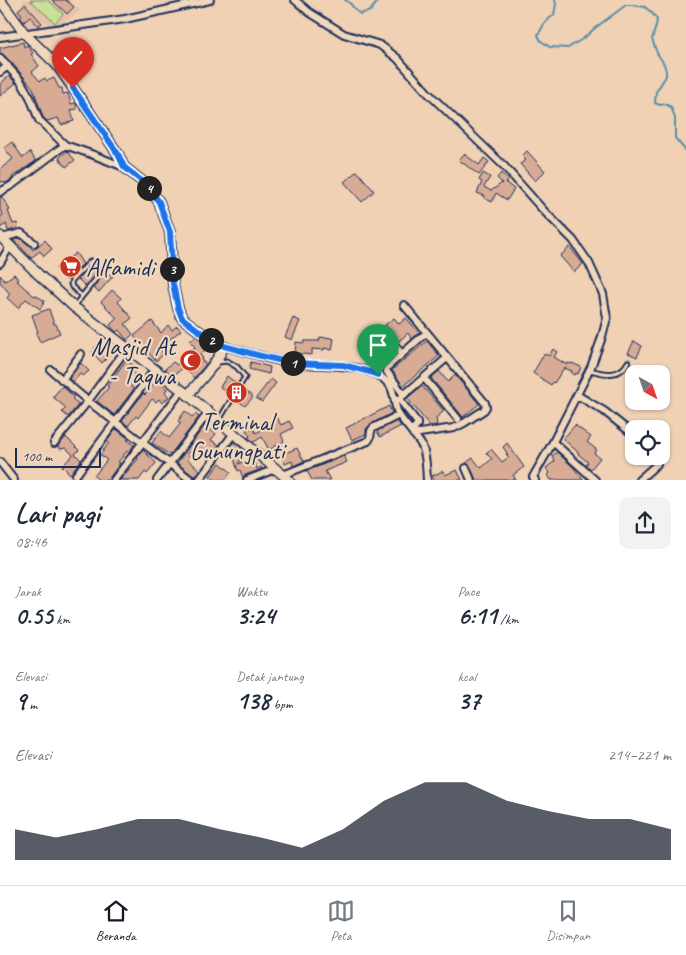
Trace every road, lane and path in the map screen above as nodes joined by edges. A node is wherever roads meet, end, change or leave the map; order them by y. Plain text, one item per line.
1 (0, 0) edge
2 (210, 0) edge
3 (296, 0) edge
4 (25, 34) junction
5 (0, 38) edge
6 (0, 58) edge
7 (8, 66) junction
8 (0, 72) edge
9 (65, 145) junction
10 (124, 167) junction
11 (0, 192) edge
12 (1, 237) edge
13 (34, 243) dead end
14 (10, 246) junction
15 (91, 261) dead end
16 (0, 263) edge
17 (103, 270) dead end
18 (82, 296) junction
19 (404, 305) dead end
20 (74, 307) junction
21 (383, 331) dead end
22 (426, 333) junction
23 (224, 346) junction
24 (127, 348) junction
25 (81, 354) dead end
26 (402, 354) junction
27 (447, 358) junction
28 (628, 362) dead end
29 (215, 363) junction
30 (155, 369) junction
31 (51, 370) dead end
32 (590, 370) junction
33 (424, 378) junction
34 (62, 380) junction
35 (185, 392) junction
36 (404, 395) junction
37 (578, 396) junction
38 (88, 401) junction
39 (208, 412) junction
40 (399, 415) junction
41 (458, 419) dead end
42 (218, 420) junction
43 (115, 421) junction
44 (625, 428) edge
45 (412, 432) junction
46 (234, 434) junction
47 (142, 442) junction
48 (553, 442) junction
49 (54, 443) dead end
50 (0, 462) edge
51 (169, 464) junction
52 (656, 465) edge
53 (466, 468) dead end
54 (275, 469) junction
55 (76, 475) dead end
56 (286, 478) edge
57 (532, 479) edge
58 (14, 480) edge
59 (114, 480) edge
60 (157, 480) edge
61 (191, 480) edge
62 (199, 480) edge
63 (247, 480) edge
64 (426, 480) edge
65 (472, 480) edge
66 (596, 480) edge
67 (638, 480) edge

1 - 4 street
2 - 4 street
3 - 32 street
4 - 5 street
4 - 10 street
6 - 7 street
7 - 8 street
7 - 9 street
9 - 10 street
9 - 11 street
10 - 23 street
12 - 13 street
12 - 14 street
14 - 16 street
14 - 20 street
15 - 18 lane
17 - 18 lane
18 - 20 lane
19 - 22 street
20 - 24 street
21 - 26 street
22 - 26 street
22 - 27 street
23 - 29 street
23 - 40 street
24 - 30 street
24 - 38 street
25 - 34 street
26 - 36 street
27 - 33 street
27 - 45 street
28 - 32 lane
29 - 35 street
29 - 42 lane
30 - 35 street
30 - 43 street
31 - 34 street
32 - 37 street
33 - 36 street
33 - 41 street
34 - 38 street
35 - 39 street
35 - 47 street
36 - 45 street
37 - 44 street
37 - 48 street
38 - 43 street
38 - 49 street
39 - 42 street
39 - 51 street
40 - 45 street
40 - 56 street
42 - 46 street
43 - 47 street
43 - 55 street
45 - 64 street
46 - 54 street
46 - 62 street
47 - 51 street
47 - 59 street
48 - 57 street
48 - 66 street
50 - 58 street
51 - 60 street
51 - 61 street
52 - 67 street
53 - 65 street
54 - 56 street
54 - 63 street

